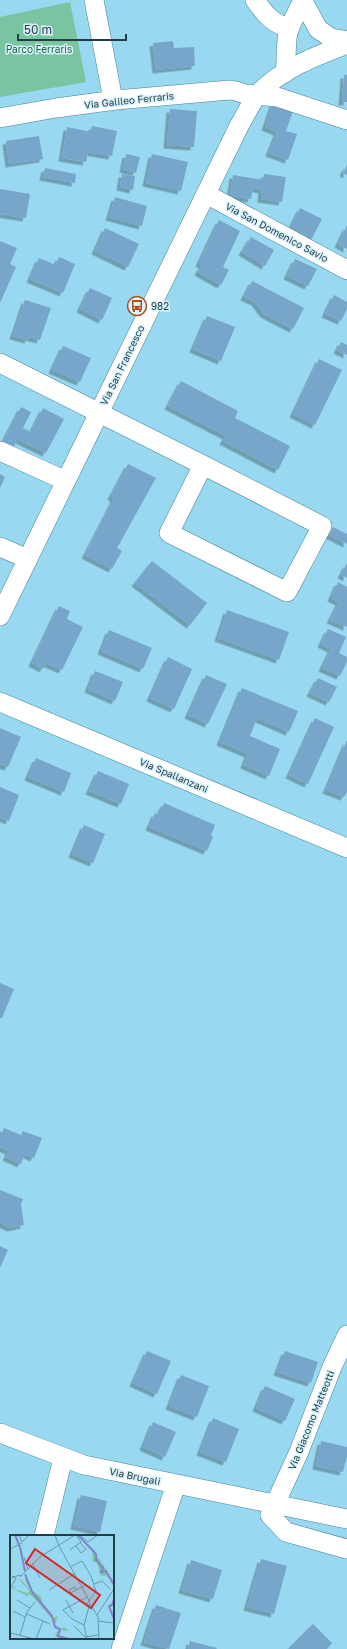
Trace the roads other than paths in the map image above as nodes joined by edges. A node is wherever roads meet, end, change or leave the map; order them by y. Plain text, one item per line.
1 (94, 0) edge
2 (255, 0) edge
3 (303, 1) edge
4 (290, 28) junction
5 (347, 42) edge
6 (285, 73) junction
7 (258, 95) junction
8 (113, 100) junction
9 (0, 118) edge
10 (347, 120) edge
11 (206, 194) junction
12 (347, 270) edge
13 (0, 363) edge
14 (99, 413) junction
15 (0, 451) edge
16 (203, 465) junction
17 (66, 481) junction
18 (0, 547) edge
19 (28, 559) junction
20 (0, 616) edge
21 (0, 702) edge
22 (347, 848) edge
23 (347, 1336) edge
24 (0, 1433) edge
25 (64, 1458) junction
26 (176, 1484) junction
27 (275, 1504) junction
28 (347, 1519) edge
29 (44, 1535) edge
30 (347, 1548) edge
31 (122, 1649) edge

1 - 8 street
2 - 4 street
3 - 4 street
3 - 5 street
4 - 6 street
5 - 6 street, Via San Francesco
6 - 7 street, Via San Francesco
7 - 8 street, Via Galileo Ferraris
7 - 10 street, Via Galileo Ferraris
7 - 11 street, Via San Francesco
8 - 9 street, Via Galileo Ferraris
11 - 12 street, Via San Domenico Savio
11 - 14 street, Via San Francesco
13 - 14 street
14 - 16 street
14 - 17 street, Via San Francesco
15 - 17 street
16 - 16 street
17 - 19 street, Via San Francesco
18 - 19 street
19 - 20 street, Via San Francesco
21 - 22 street, Via Spallanzani
23 - 27 street, Via Giacomo Matteotti
24 - 25 street, Via Brugali
25 - 26 street, Via Brugali
25 - 29 street
26 - 27 street, Via Brugali
26 - 31 street
27 - 28 street, Via Brugali
27 - 30 street

